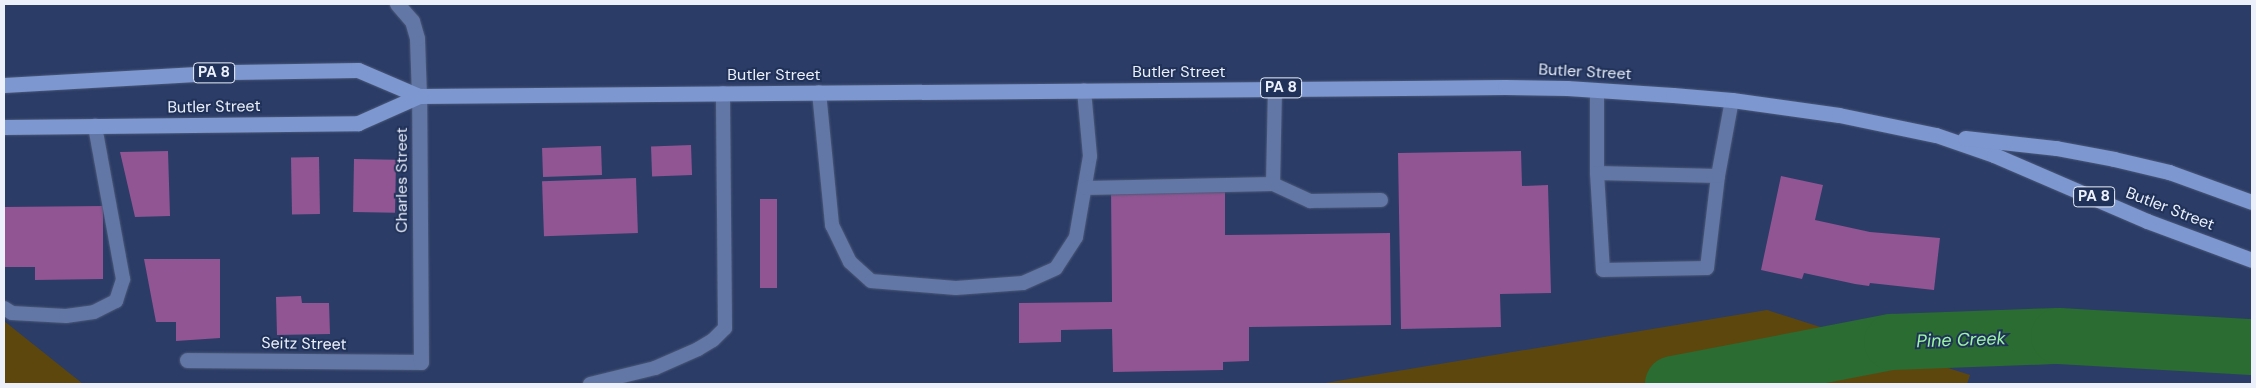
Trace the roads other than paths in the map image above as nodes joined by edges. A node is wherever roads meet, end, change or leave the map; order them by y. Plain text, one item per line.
1 (397, 4) edge
2 (4, 85) edge
3 (1275, 88) junction
4 (1084, 90) junction
5 (1597, 91) junction
6 (819, 92) junction
7 (723, 93) junction
8 (420, 96) junction
9 (1732, 100) junction
10 (95, 126) junction
11 (4, 127) edge
12 (1936, 135) junction
13 (1597, 173) junction
14 (1718, 176) junction
15 (1273, 184) junction
16 (1086, 188) junction
17 (1381, 200) dead end
18 (2252, 202) edge
19 (2252, 260) edge
20 (4, 308) edge
21 (187, 360) dead end
22 (421, 362) joint
23 (590, 384) edge

1 - 8 street, Charles Street
2 - 8 highway, Butler Street / PA 8
3 - 4 highway, Butler Street / PA 8
3 - 5 highway, Butler Street / PA 8
3 - 15 lane
4 - 6 highway, Butler Street / PA 8
4 - 16 lane
5 - 9 highway, Butler Street / PA 8
5 - 13 lane
6 - 7 highway, Butler Street / PA 8
6 - 16 lane
7 - 8 highway, Butler Street / PA 8
7 - 23 lane
8 - 10 highway, Butler Street / PA 8
8 - 22 street, Charles Street
9 - 12 highway, Butler Street / PA 8
9 - 14 lane
10 - 11 highway, Butler Street / PA 8
10 - 20 lane
12 - 18 highway, Butler Street / PA 8
12 - 19 highway, Butler Street / PA 8
13 - 14 lane
13 - 14 lane
15 - 16 lane
15 - 17 lane
21 - 22 street, Seitz Street

